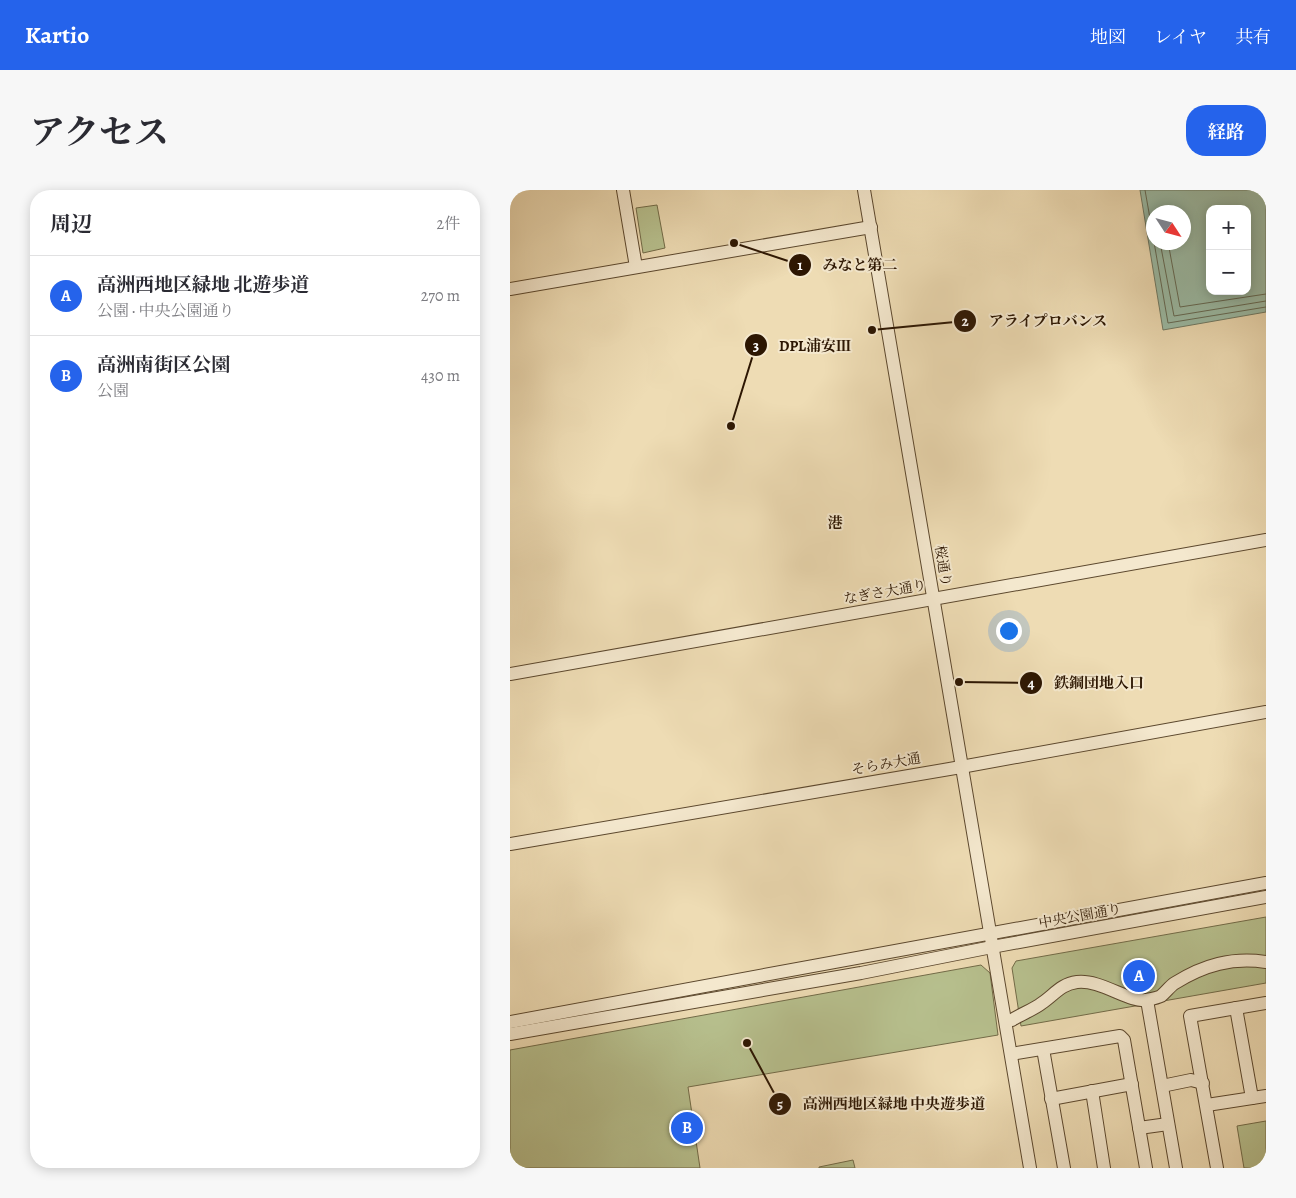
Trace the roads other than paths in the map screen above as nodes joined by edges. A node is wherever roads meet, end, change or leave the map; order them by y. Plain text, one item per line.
1 (623, 190) edge
2 (864, 190) edge
3 (871, 227) junction
4 (636, 267) junction
5 (510, 289) edge
6 (1266, 540) edge
7 (933, 599) junction
8 (510, 674) edge
9 (1266, 712) edge
10 (961, 767) junction
11 (510, 844) edge
12 (1266, 882) edge
13 (1266, 897) edge
14 (990, 932) junction
15 (992, 947) junction
16 (1266, 962) edge
17 (1147, 1000) junction
18 (1266, 1003) edge
19 (1236, 1008) junction
20 (1012, 1020) dead end
21 (510, 1022) edge
22 (510, 1034) edge
23 (1043, 1049) junction
24 (1011, 1054) junction
25 (1203, 1083) junction
26 (1132, 1084) junction
27 (1162, 1086) junction
28 (1092, 1091) junction
29 (1266, 1096) edge
30 (1252, 1098) junction
31 (1051, 1099) junction
32 (1207, 1105) junction
33 (1168, 1124) junction
34 (1139, 1128) junction
35 (1030, 1168) edge
36 (1064, 1168) edge
37 (1104, 1168) edge
38 (1145, 1168) edge
39 (1176, 1168) edge
40 (1217, 1168) edge

1 - 4 street
2 - 3 street, 桜通り
3 - 4 street
3 - 7 street, 桜通り
4 - 5 street
6 - 7 street, なぎさ大通り
7 - 8 street, なぎさ大通り
7 - 10 street, 桜通り
9 - 10 street, そらみ大通
10 - 11 street, そらみ大通
10 - 14 street, 桜通り
12 - 14 street, 中央公園通り
13 - 15 street, 中央公園通り
14 - 15 street, 桜通り
14 - 21 street, 中央公園通り
15 - 22 street, 中央公園通り
15 - 24 street, 桜通り
16 - 17 street
17 - 20 street
17 - 27 street
18 - 19 street
19 - 25 street
19 - 30 street
23 - 24 street
23 - 26 street
23 - 31 street
24 - 35 street, 桜通り
25 - 27 street
25 - 32 street
26 - 28 street
26 - 34 street
27 - 33 street
28 - 31 street
28 - 37 street
29 - 30 street
30 - 32 street
31 - 36 street
32 - 40 street
33 - 34 street
33 - 39 street
34 - 38 street

